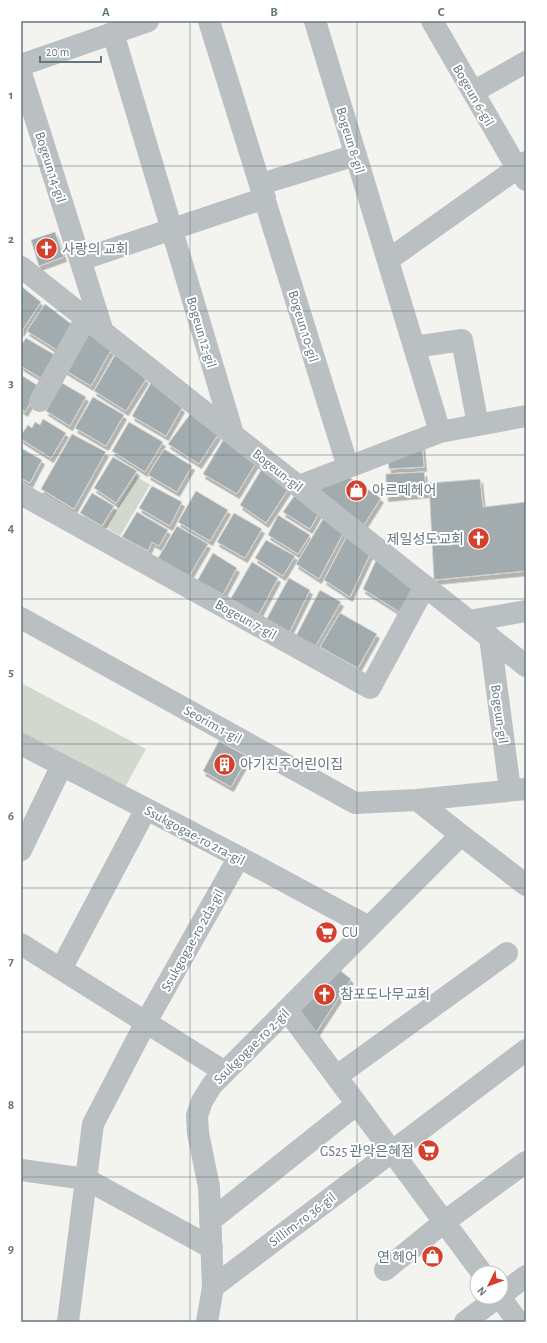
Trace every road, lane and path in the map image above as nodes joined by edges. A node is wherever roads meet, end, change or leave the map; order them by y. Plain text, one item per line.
1 (148, 21) edge
2 (209, 21) edge
3 (315, 21) edge
4 (432, 21) edge
5 (113, 33) junction
6 (526, 62) edge
7 (21, 65) edge
8 (21, 73) edge
9 (473, 92) junction
10 (356, 155) junction
11 (523, 170) edge
12 (263, 191) junction
13 (172, 230) junction
14 (80, 260) junction
15 (388, 260) junction
16 (21, 267) edge
17 (86, 318) junction
18 (103, 332) junction
19 (414, 347) junction
20 (40, 401) dead end
21 (526, 416) edge
22 (478, 425) junction
23 (440, 432) junction
24 (233, 434) junction
25 (348, 467) junction
26 (299, 486) junction
27 (21, 494) edge
28 (425, 586) junction
29 (526, 611) edge
30 (21, 618) edge
31 (469, 621) junction
32 (490, 637) junction
33 (526, 666) edge
34 (21, 744) edge
35 (62, 765) junction
36 (518, 790) edge
37 (418, 800) junction
38 (146, 809) junction
39 (461, 835) junction
40 (21, 850) edge
41 (239, 857) junction
42 (526, 885) edge
43 (369, 927) junction
44 (24, 952) edge
45 (507, 953) dead end
46 (61, 969) junction
47 (287, 1010) junction
48 (146, 1022) junction
49 (526, 1050) edge
50 (225, 1072) junction
51 (337, 1076) junction
52 (357, 1104) junction
53 (392, 1151) junction
54 (526, 1162) edge
55 (21, 1170) edge
56 (86, 1179) junction
57 (210, 1221) junction
58 (444, 1222) junction
59 (212, 1248) junction
60 (476, 1265) edge
61 (384, 1270) dead end
62 (526, 1276) edge
63 (213, 1287) junction
64 (509, 1289) edge
65 (488, 1305) edge
66 (506, 1305) edge
67 (68, 1322) edge
68 (207, 1322) edge
69 (465, 1322) edge
70 (518, 1322) edge

1 - 5 street
2 - 12 street, Bogeun 10-gil
3 - 10 street, Bogeun 8-gil
4 - 9 street, Bogeun 6-gil
5 - 7 street
5 - 13 street, Bogeun 12-gil
6 - 9 street
8 - 14 street, Bogeun 14-gil
9 - 11 street, Bogeun 6-gil
10 - 12 street
10 - 15 street, Bogeun 8-gil
11 - 15 street
12 - 13 street
12 - 25 street, Bogeun 10-gil
13 - 14 street
13 - 24 street, Bogeun 12-gil
14 - 18 street, Bogeun 14-gil
15 - 19 street, Bogeun 8-gil
16 - 17 street, Bogeun-gil
17 - 18 street, Bogeun-gil
17 - 20 street
18 - 24 street, Bogeun-gil
19 - 22 street
19 - 23 street, Bogeun 8-gil
21 - 22 street
22 - 23 street
23 - 25 street
24 - 26 street, Bogeun-gil
25 - 26 street
26 - 28 street, Bogeun-gil
27 - 28 street, Bogeun 7-gil
28 - 31 street, Bogeun-gil
29 - 31 street
30 - 37 street, Seorim 1-gil
31 - 32 street, Bogeun-gil
32 - 33 street, Bogeun-gil
32 - 36 street, Bogeun-gil
34 - 35 street, Ssukgogae-ro 2ra-gil
35 - 38 street, Ssukgogae-ro 2ra-gil
35 - 40 street
36 - 37 street, Bogeun-gil
37 - 39 street
38 - 41 street, Ssukgogae-ro 2ra-gil
38 - 46 street
39 - 42 street
39 - 43 street, Ssukgogae-ro 2-gil
41 - 43 street, Ssukgogae-ro 2ra-gil
41 - 48 street, Ssukgogae-ro 2da-gil
43 - 47 street, Ssukgogae-ro 2-gil
44 - 46 street
45 - 51 street
46 - 48 street
47 - 50 street, Ssukgogae-ro 2-gil
47 - 51 street
48 - 50 street
48 - 56 street, Ssukgogae-ro 2da-gil
49 - 53 street, Sillim-ro 36-gil
50 - 57 street, Ssukgogae-ro 2-gil
51 - 52 street
52 - 53 street
52 - 57 street
53 - 58 street
53 - 63 street, Sillim-ro 36-gil
54 - 58 street
55 - 56 street
56 - 59 street
56 - 67 street, Ssukgogae-ro 2da-gil
57 - 59 street, Ssukgogae-ro 2-gil
58 - 60 street
58 - 61 street
59 - 63 street, Ssukgogae-ro 2-gil
62 - 64 street
63 - 68 street, Ssukgogae-ro 2-gil
65 - 69 street
66 - 70 street

